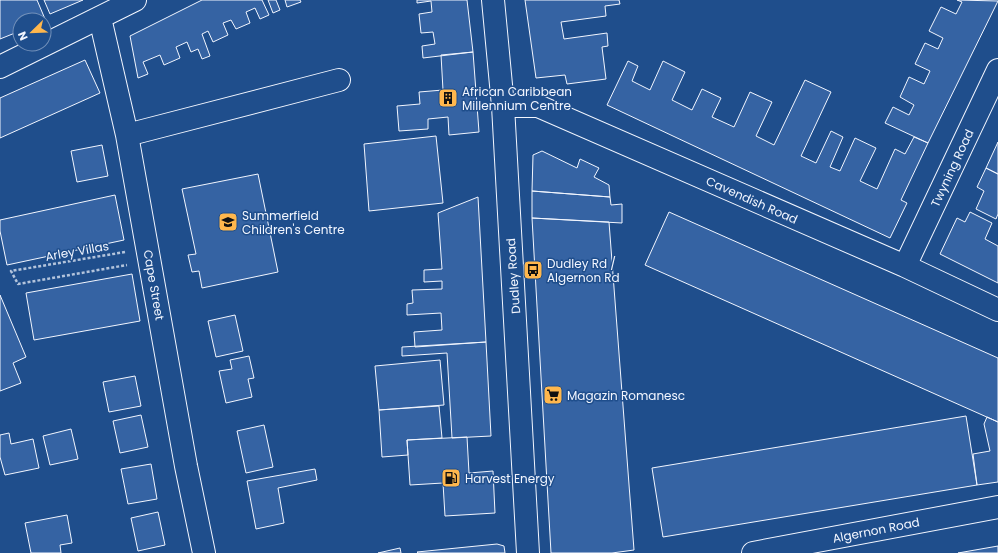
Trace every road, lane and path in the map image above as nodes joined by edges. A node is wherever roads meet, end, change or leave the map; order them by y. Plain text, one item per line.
1 (134, 0) edge
2 (493, 0) edge
3 (100, 18) junction
4 (0, 67) edge
5 (998, 70) edge
6 (339, 80) dead end
7 (503, 106) junction
8 (127, 135) junction
9 (148, 255) junction
10 (906, 266) junction
11 (998, 310) edge
12 (998, 507) edge
13 (204, 553) edge
14 (528, 553) edge
15 (753, 553) edge

1 - 3 street
2 - 7 street, Dudley Road
3 - 4 street
3 - 8 street, Cape Street
5 - 10 street, Twyning Road
6 - 8 street
7 - 10 street, Cavendish Road
7 - 14 street, Dudley Road
8 - 9 street, Cape Street
9 - 9 path, Arley Villas
9 - 13 street, Cape Street
10 - 11 street, Cavendish Road
12 - 15 street, Algernon Road

